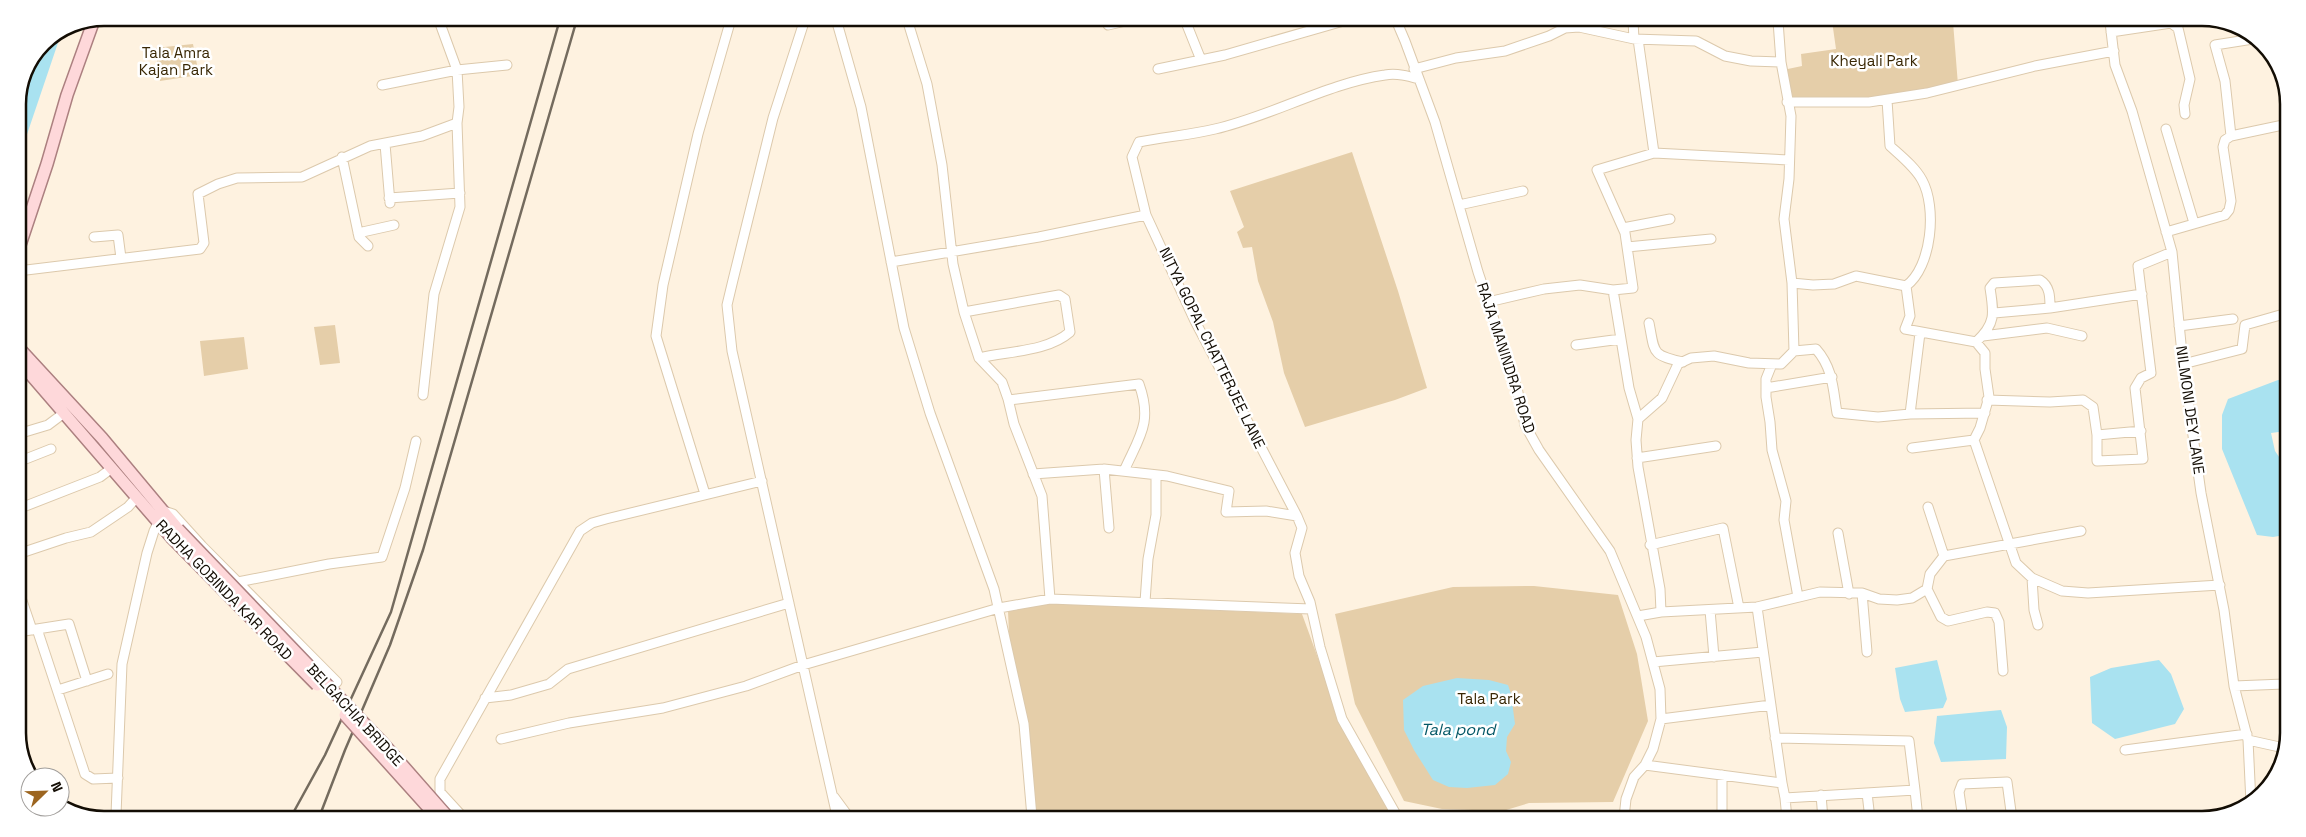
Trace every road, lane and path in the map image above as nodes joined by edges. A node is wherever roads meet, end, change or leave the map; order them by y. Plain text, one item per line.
1 (441, 26) edge
2 (729, 26) edge
3 (803, 26) edge
4 (838, 26) edge
5 (910, 26) edge
6 (1187, 26) edge
7 (1325, 26) edge
8 (1398, 26) edge
9 (1634, 26) edge
10 (1778, 26) edge
11 (2126, 26) edge
12 (2175, 26) edge
13 (2111, 27) edge
14 (91, 28) edge
15 (1636, 39) junction
16 (2246, 40) edge
17 (2114, 51) junction
18 (1201, 60) junction
19 (1781, 62) junction
20 (507, 65) dead end
21 (1414, 68) junction
22 (1158, 69) dead end
23 (457, 70) junction
24 (1419, 79) junction
25 (382, 85) dead end
26 (1887, 100) junction
27 (1787, 102) junction
28 (2185, 114) dead end
29 (457, 123) junction
30 (2280, 126) edge
31 (2166, 129) dead end
32 (2231, 136) junction
33 (385, 144) junction
34 (1654, 154) junction
35 (342, 157) junction
36 (1789, 160) junction
37 (1523, 191) dead end
38 (460, 193) junction
39 (1459, 205) junction
40 (1146, 215) junction
41 (1670, 218) dead end
42 (2194, 223) junction
43 (394, 225) dead end
44 (26, 227) edge
45 (1623, 228) junction
46 (358, 232) junction
47 (2166, 232) junction
48 (94, 237) dead end
49 (1711, 239) dead end
50 (368, 246) dead end
51 (1627, 247) junction
52 (952, 252) junction
53 (2172, 252) junction
54 (121, 258) junction
55 (891, 262) junction
56 (26, 270) edge
57 (1792, 283) junction
58 (1906, 286) junction
59 (1613, 290) junction
60 (2142, 294) junction
61 (1488, 302) junction
62 (2050, 308) junction
63 (964, 312) junction
64 (1994, 313) junction
65 (2280, 315) edge
66 (2233, 319) dead end
67 (1649, 323) dead end
68 (2179, 326) junction
69 (1920, 333) junction
70 (2082, 336) dead end
71 (1621, 339) junction
72 (1980, 339) junction
73 (1576, 345) dead end
74 (1794, 351) junction
75 (26, 356) edge
76 (979, 358) junction
77 (1683, 362) junction
78 (1772, 364) junction
79 (2183, 364) junction
80 (26, 369) edge
81 (1832, 378) junction
82 (1766, 388) junction
83 (423, 395) dead end
84 (1009, 400) junction
85 (1987, 400) junction
86 (64, 413) junction
87 (1985, 413) junction
88 (1910, 414) junction
89 (1638, 419) junction
90 (2141, 431) junction
91 (26, 432) edge
92 (2098, 435) junction
93 (104, 436) junction
94 (1974, 440) junction
95 (416, 442) dead end
96 (1716, 446) dead end
97 (94, 447) junction
98 (1912, 448) dead end
99 (51, 449) dead end
100 (1637, 458) junction
101 (26, 459) edge
102 (112, 468) junction
103 (1104, 469) junction
104 (1124, 471) junction
105 (1033, 474) junction
106 (1156, 476) junction
107 (762, 481) junction
108 (705, 494) junction
109 (137, 497) junction
110 (26, 506) edge
111 (1928, 507) dead end
112 (164, 511) junction
113 (1297, 516) junction
114 (158, 523) junction
115 (1109, 528) dead end
116 (2081, 531) dead end
117 (175, 533) junction
118 (1838, 533) dead end
119 (2010, 544) junction
120 (1650, 545) junction
121 (26, 552) edge
122 (1944, 556) junction
123 (2032, 578) junction
124 (238, 582) junction
125 (2220, 585) junction
126 (1927, 589) junction
127 (1862, 593) junction
128 (1849, 594) junction
129 (1798, 597) junction
130 (1050, 599) junction
131 (1145, 602) junction
132 (789, 603) junction
133 (999, 608) junction
134 (1739, 608) junction
135 (1756, 608) junction
136 (26, 609) edge
137 (1311, 609) junction
138 (1710, 610) junction
139 (1661, 612) junction
140 (1638, 616) junction
141 (2038, 625) dead end
142 (34, 629) junction
143 (26, 630) edge
144 (1763, 652) junction
145 (1867, 652) dead end
146 (1714, 657) junction
147 (1653, 662) junction
148 (803, 665) junction
149 (2003, 671) dead end
150 (108, 674) dead end
151 (87, 681) junction
152 (338, 682) dead end
153 (2280, 684) edge
154 (2234, 686) junction
155 (58, 690) junction
156 (485, 698) junction
157 (1771, 705) junction
158 (1661, 719) junction
159 (2248, 737) junction
160 (1775, 738) junction
161 (501, 740) dead end
162 (2278, 746) edge
163 (2125, 750) dead end
164 (1645, 765) junction
165 (1722, 775) junction
166 (118, 778) junction
167 (1782, 783) junction
168 (1915, 790) junction
169 (831, 792) junction
170 (1867, 793) junction
171 (2251, 794) edge
172 (1821, 795) junction
173 (1785, 798) junction
174 (116, 811) edge
175 (432, 811) edge
176 (442, 811) edge
177 (457, 811) edge
178 (835, 811) edge
179 (844, 811) edge
180 (1031, 811) edge
181 (1394, 811) edge
182 (1625, 811) edge
183 (1722, 811) edge
184 (1786, 811) edge
185 (1822, 811) edge
186 (1869, 811) edge
187 (1917, 811) edge
188 (1962, 811) edge
189 (2011, 811) edge

1 - 23 street
2 - 108 street
3 - 107 street
4 - 55 street
5 - 52 street
6 - 18 street
7 - 18 street
8 - 21 street, RAJA MANINDRA ROAD
9 - 15 street
10 - 19 street
11 - 13 street
12 - 28 street
13 - 17 street, NILMONI DEY LANE
14 - 44 main road
15 - 19 street
15 - 21 street
15 - 34 street
16 - 32 street
17 - 26 street
17 - 47 street, NILMONI DEY LANE
18 - 22 street
19 - 27 street
20 - 23 street
21 - 24 street, RAJA MANINDRA ROAD
23 - 25 street
23 - 29 street
24 - 39 street, RAJA MANINDRA ROAD
24 - 40 street, NITYA GOPAL CHATTERJEE LANE
26 - 27 street
26 - 58 street
27 - 36 street
29 - 33 street
29 - 38 street
30 - 32 street
31 - 42 street
32 - 42 street
33 - 35 street
33 - 38 street
34 - 36 street
34 - 45 street
35 - 46 street
35 - 54 street
36 - 57 street
37 - 39 street
38 - 83 street
39 - 61 street, RAJA MANINDRA ROAD
40 - 52 street
40 - 113 street, NITYA GOPAL CHATTERJEE LANE
41 - 45 street
42 - 47 street
43 - 46 street
45 - 51 street
46 - 50 street
47 - 53 street, NILMONI DEY LANE
48 - 54 street
49 - 51 street
51 - 59 street
52 - 55 street
52 - 63 street
53 - 60 street
53 - 68 street, NILMONI DEY LANE
54 - 56 street
55 - 133 street
57 - 58 street
57 - 74 street
58 - 69 street
59 - 61 street
59 - 71 street
60 - 62 street
60 - 90 street
61 - 140 street, RAJA MANINDRA ROAD
62 - 64 street
62 - 64 street
63 - 76 street
63 - 76 street
64 - 72 street
65 - 79 street
66 - 68 street
67 - 77 street
68 - 79 street, NILMONI DEY LANE
69 - 72 street
69 - 88 street
70 - 72 street
71 - 73 street
71 - 89 street
72 - 85 street
74 - 78 street
74 - 81 street
75 - 93 main road, RADHA GOBINDA KAR ROAD
76 - 84 street
77 - 78 street
77 - 89 street
78 - 82 street
79 - 125 street, NILMONI DEY LANE
80 - 86 main road, RADHA GOBINDA KAR ROAD
81 - 82 street
81 - 88 street
82 - 129 street
84 - 104 street
84 - 105 street
85 - 87 street
85 - 92 street
86 - 91 street
86 - 97 main road, RADHA GOBINDA KAR ROAD
87 - 88 street
87 - 94 street
89 - 100 street
90 - 92 street
90 - 92 street
93 - 97 street
93 - 112 main road, RADHA GOBINDA KAR ROAD
94 - 98 street
94 - 119 street
95 - 124 street
96 - 100 street
97 - 102 main road, RADHA GOBINDA KAR ROAD
99 - 101 street
100 - 120 street
102 - 109 main road, RADHA GOBINDA KAR ROAD
102 - 110 street
103 - 104 street
103 - 105 street
103 - 115 street
104 - 106 street
105 - 130 street
106 - 113 street
106 - 131 street
107 - 108 street
107 - 132 street
108 - 156 street
109 - 114 main road, RADHA GOBINDA KAR ROAD
109 - 121 street
111 - 122 street
112 - 114 street
112 - 117 main road, RADHA GOBINDA KAR ROAD
112 - 124 street
113 - 137 street, NITYA GOPAL CHATTERJEE LANE
114 - 117 main road, RADHA GOBINDA KAR ROAD
114 - 166 street
116 - 119 street
117 - 175 main road, RADHA GOBINDA KAR ROAD, bridge
117 - 176 main road, BELGACHIA BRIDGE, bridge
118 - 128 street
119 - 122 street
119 - 123 street
120 - 134 street
120 - 139 street
122 - 126 street
123 - 125 street
123 - 141 street
124 - 152 street
125 - 154 street, NILMONI DEY LANE
126 - 127 street
126 - 149 street
127 - 128 street
127 - 145 street
128 - 129 street
129 - 135 street
130 - 131 street
130 - 133 street
131 - 137 street
132 - 148 street
132 - 156 street
133 - 148 street
133 - 180 street
134 - 135 street
134 - 138 street
135 - 144 street
136 - 142 street
137 - 181 street, NITYA GOPAL CHATTERJEE LANE
138 - 139 street
138 - 146 street
139 - 140 street
140 - 147 street, RAJA MANINDRA ROAD
142 - 143 street
142 - 151 street
142 - 155 street
144 - 146 street
144 - 157 street
146 - 147 street
147 - 158 street, RAJA MANINDRA ROAD
148 - 161 street
148 - 169 street
150 - 151 street
151 - 155 street
153 - 154 street
154 - 159 street, NILMONI DEY LANE
155 - 166 street
156 - 177 street
157 - 158 street
157 - 160 street
158 - 164 street, RAJA MANINDRA ROAD
159 - 162 street
159 - 163 street
159 - 171 street, NILMONI DEY LANE
160 - 167 street
160 - 168 street
164 - 165 street
164 - 182 street, RAJA MANINDRA ROAD
165 - 167 street
165 - 183 street
166 - 174 street
167 - 173 street
168 - 170 street
168 - 187 street
169 - 178 street
169 - 179 street
170 - 172 street
170 - 186 street
172 - 173 street
172 - 185 street
173 - 184 street
188 - 189 street

